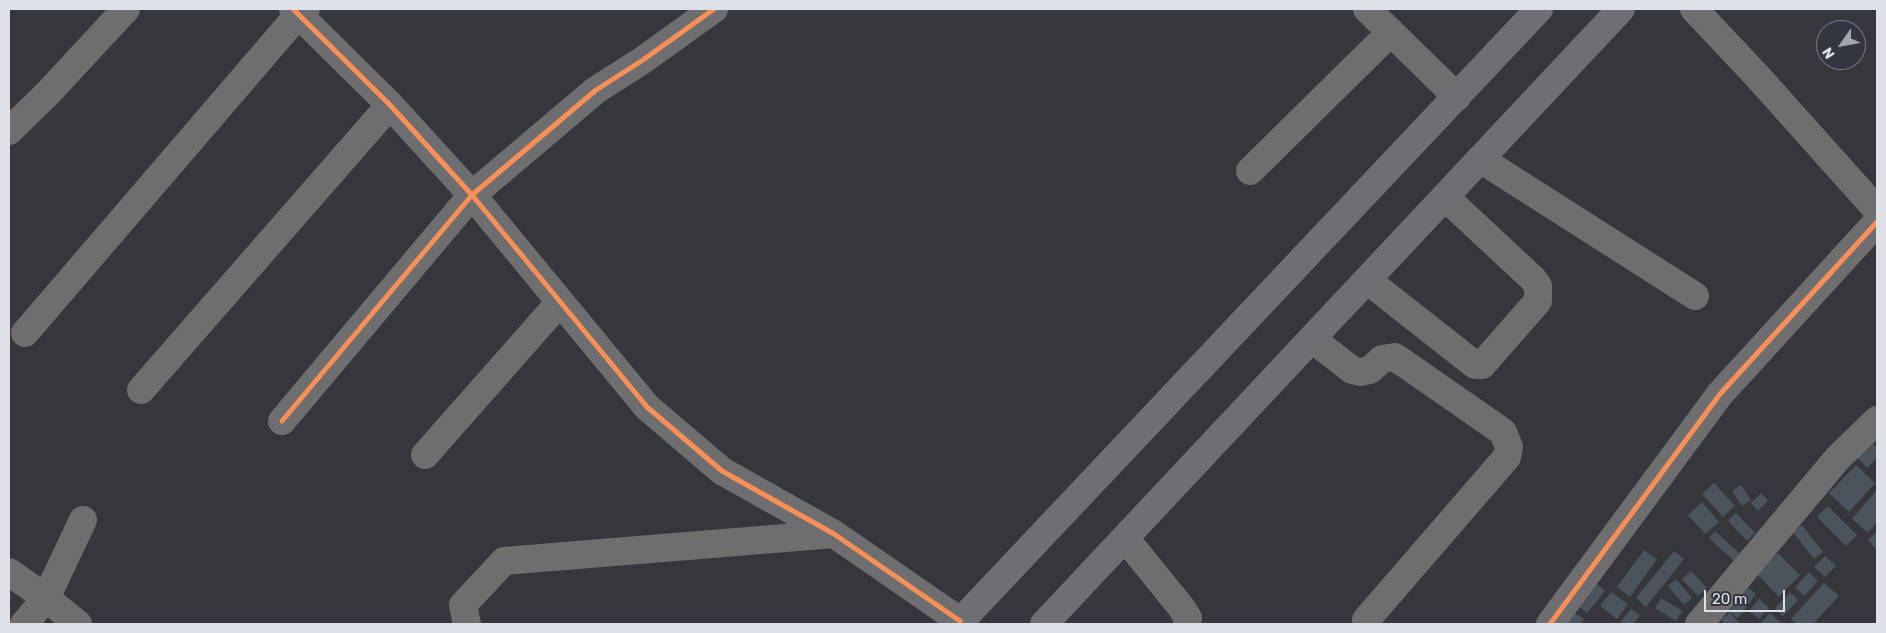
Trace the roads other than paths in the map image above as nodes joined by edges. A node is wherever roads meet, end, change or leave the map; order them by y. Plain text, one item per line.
1 (126, 9) edge
2 (714, 9) edge
3 (1367, 9) edge
4 (1539, 9) edge
5 (1621, 9) edge
6 (1694, 9) edge
7 (299, 11) edge
8 (1391, 32) junction
9 (1457, 97) junction
10 (390, 105) junction
11 (9, 131) edge
12 (1480, 159) junction
13 (1250, 171) dead end
14 (472, 195) junction
15 (1445, 196) junction
16 (1877, 210) edge
17 (1877, 222) edge
18 (1367, 280) junction
19 (1695, 296) dead end
20 (560, 302) junction
21 (25, 333) dead end
22 (1312, 339) junction
23 (141, 390) dead end
24 (1877, 420) edge
25 (282, 421) dead end
26 (425, 455) dead end
27 (83, 520) dead end
28 (834, 534) junction
29 (1125, 538) junction
30 (9, 572) edge
31 (46, 598) junction
32 (1366, 620) dead end
33 (959, 623) edge
34 (24, 624) edge
35 (78, 624) edge
36 (467, 624) edge
37 (1044, 624) edge
38 (1187, 624) edge
39 (1550, 624) edge
40 (1699, 624) edge

1 - 11 street
2 - 14 street
3 - 8 street
4 - 9 main road
5 - 12 main road
6 - 16 street
7 - 10 street
7 - 21 street
8 - 9 street
8 - 13 street
9 - 33 main road
10 - 14 street
10 - 23 street
12 - 15 main road
12 - 19 street
14 - 20 street
14 - 25 street
15 - 18 main road
15 - 18 street
17 - 39 street
18 - 22 main road
20 - 26 street
20 - 28 street
22 - 29 main road
22 - 32 street
24 - 40 street
27 - 31 street
28 - 33 street
28 - 36 street
29 - 37 main road
29 - 38 street
30 - 31 street
31 - 34 street
31 - 35 street

